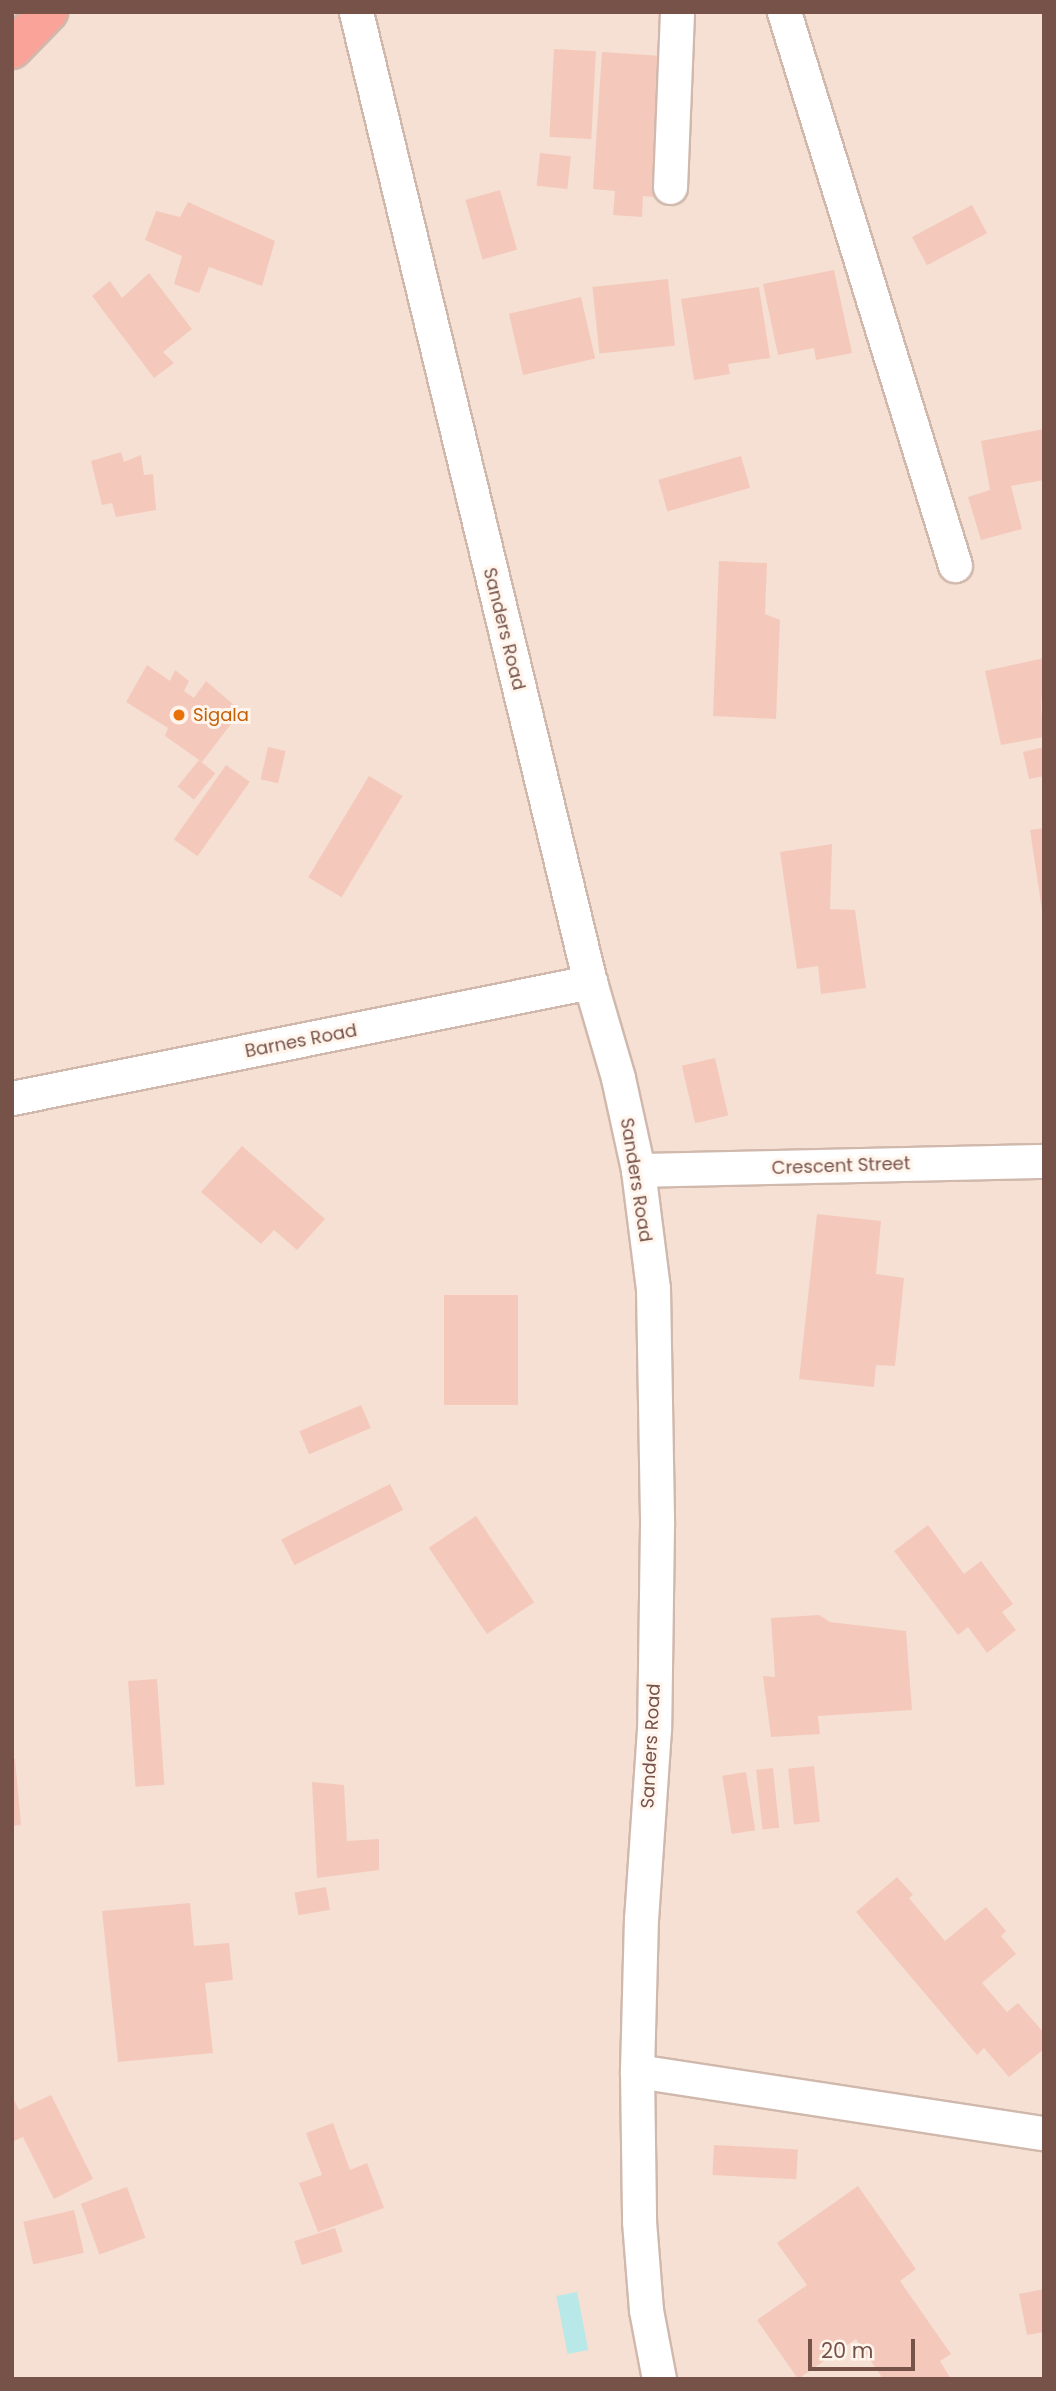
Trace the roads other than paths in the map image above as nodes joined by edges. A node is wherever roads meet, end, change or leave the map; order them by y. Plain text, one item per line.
1 (48, 12) edge
2 (356, 12) edge
3 (677, 12) edge
4 (784, 12) edge
5 (12, 49) edge
6 (670, 187) dead end
7 (955, 565) dead end
8 (590, 982) junction
9 (12, 1098) edge
10 (1044, 1161) edge
11 (638, 1170) junction
12 (636, 2071) junction
13 (1044, 2133) edge
14 (659, 2379) edge

1 - 5 highway
2 - 8 street, Sanders Road
3 - 6 street
4 - 7 street
8 - 9 street, Barnes Road
8 - 11 street, Sanders Road
10 - 11 street, Crescent Street
11 - 12 street, Sanders Road
12 - 13 street
12 - 14 street, Sanders Road

